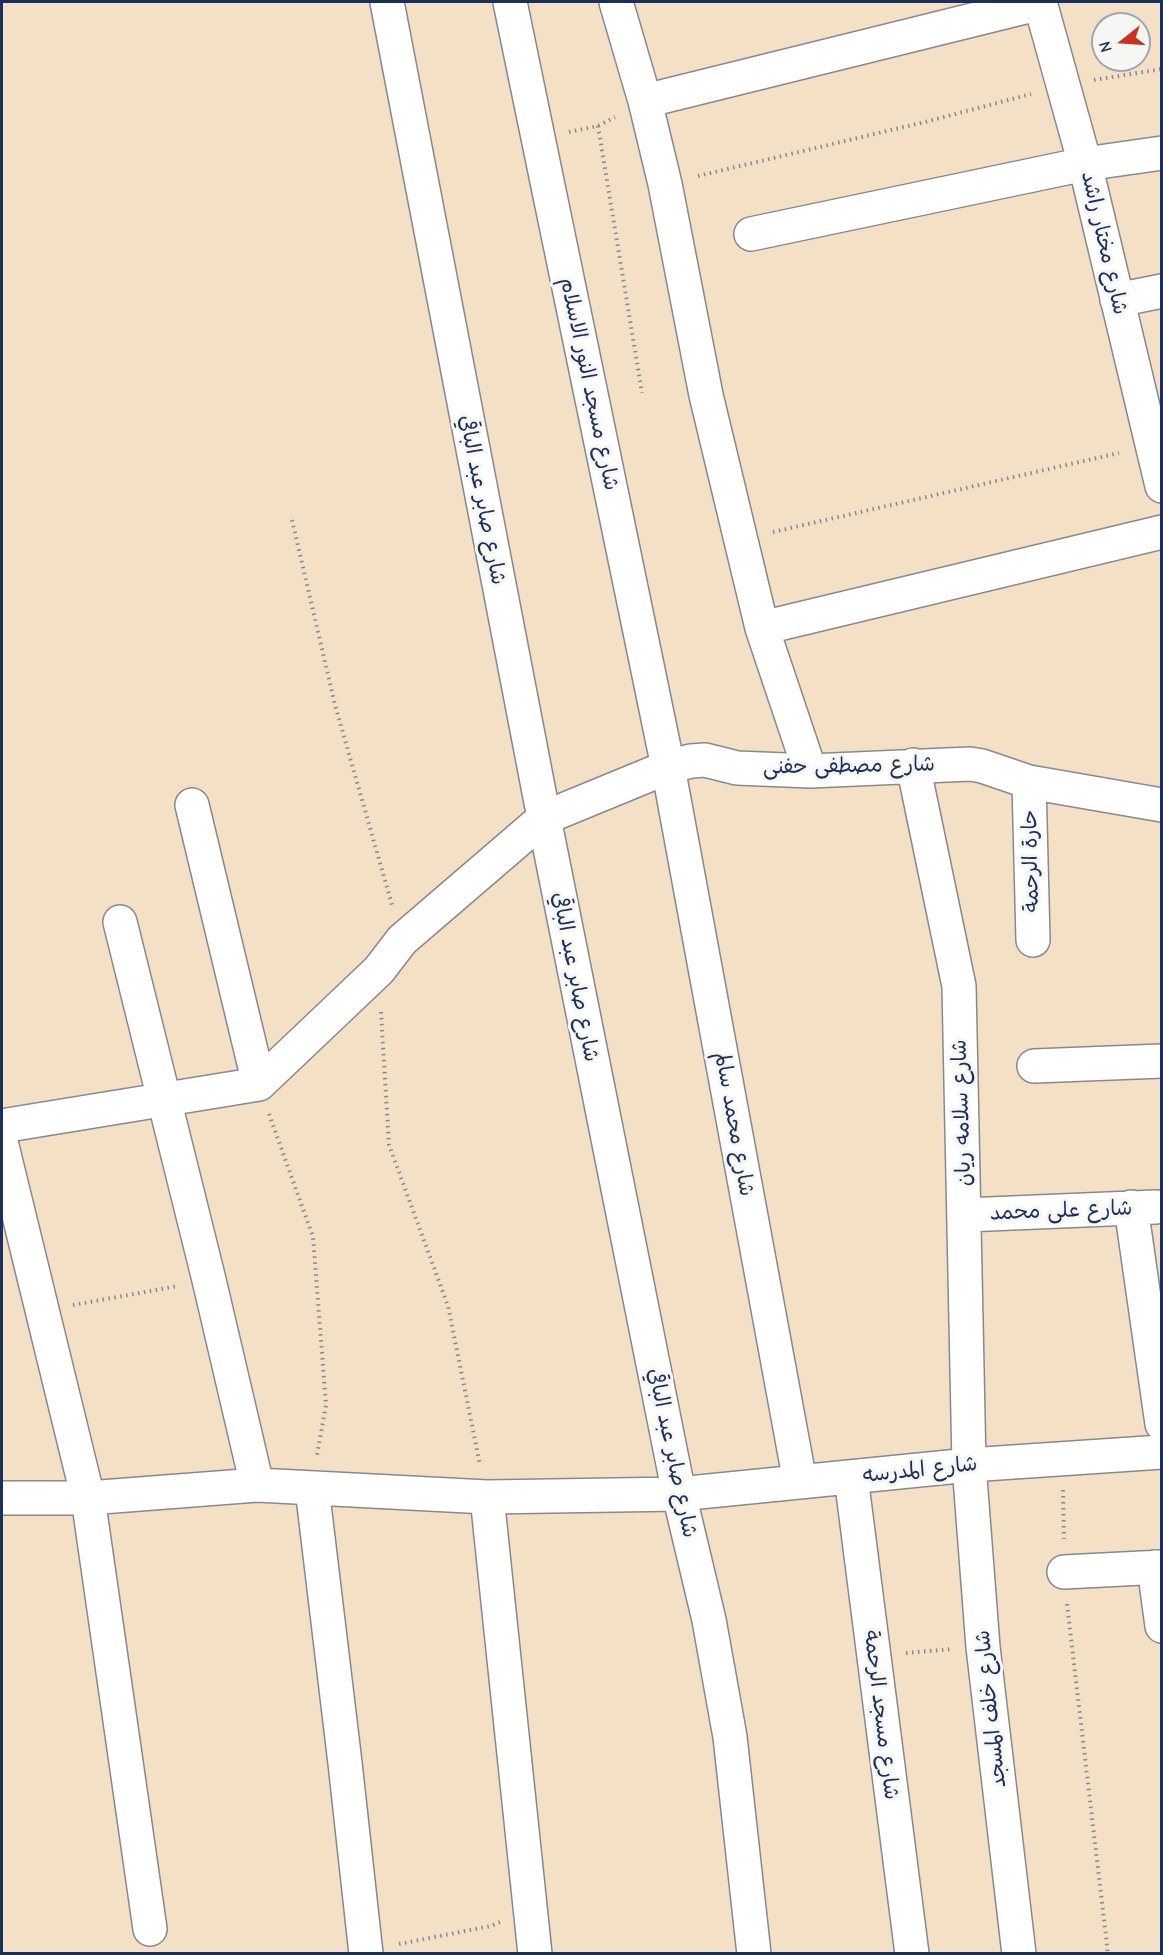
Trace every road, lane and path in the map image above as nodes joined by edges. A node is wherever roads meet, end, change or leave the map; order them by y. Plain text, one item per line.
1 (387, 2) edge
2 (510, 2) edge
3 (616, 2) edge
4 (1041, 2) edge
5 (1161, 69) edge
6 (1062, 85) junction
7 (645, 101) junction
8 (598, 126) dead end
9 (1161, 153) edge
10 (1085, 164) junction
11 (665, 184) junction
12 (751, 234) dead end
13 (1161, 291) edge
14 (1117, 300) junction
15 (642, 393) dead end
16 (1157, 445) edge
17 (1161, 486) edge
18 (292, 520) dead end
19 (1161, 532) edge
20 (741, 540) junction
21 (762, 628) junction
22 (913, 765) junction
23 (668, 767) junction
24 (810, 771) junction
25 (1029, 782) junction
26 (192, 805) dead end
27 (1161, 805) edge
28 (544, 818) junction
29 (120, 922) dead end
30 (402, 940) junction
31 (1033, 940) dead end
32 (379, 970) junction
33 (1161, 1061) edge
34 (1034, 1066) dead end
35 (259, 1084) junction
36 (165, 1099) junction
37 (2, 1126) edge
38 (2, 1146) edge
39 (965, 1215) junction
40 (209, 1280) junction
41 (43, 1311) junction
42 (1161, 1424) edge
43 (1161, 1452) edge
44 (1063, 1459) junction
45 (969, 1465) junction
46 (851, 1477) junction
47 (800, 1482) junction
48 (257, 1485) junction
49 (312, 1488) junction
50 (679, 1494) junction
51 (487, 1497) junction
52 (2, 1498) edge
53 (88, 1498) junction
54 (1158, 1567) edge
55 (1064, 1572) junction
56 (1161, 1626) edge
57 (983, 1647) junction
58 (874, 1656) junction
59 (491, 1926) dead end
60 (150, 1929) dead end
61 (366, 1952) edge
62 (535, 1953) edge
63 (754, 1953) edge
64 (912, 1953) edge
65 (1019, 1953) edge
66 (1108, 1953) edge

1 - 28 street, شارع صابر عبد الباقي
2 - 23 street, شارع مسجد النور الاسلام
3 - 7 street
4 - 6 street, شارع مختار راشد
4 - 7 street
5 - 6 path
6 - 10 street, شارع مختار راشد
6 - 11 path
7 - 11 street
8 - 15 path
9 - 10 street
10 - 12 street
10 - 14 street, شارع مختار راشد
11 - 20 street
13 - 14 street
14 - 16 street, شارع مختار راشد
16 - 17 street, شارع مختار راشد
16 - 20 path
18 - 30 path
19 - 21 street
20 - 21 street
21 - 24 street
22 - 24 street, شارع مصطفى حفنى
22 - 25 street, شارع مصطفى حفنى
22 - 39 street, شارع سلامه ريان
23 - 24 street, شارع مصطفى حفنى
23 - 28 street, شارع مصطفى حفنى
23 - 47 street, شارع محمد سالم
25 - 27 street, شارع مصطفى حفنى
25 - 31 street, حارة الرحمة
26 - 35 street
28 - 30 street, شارع مصطفى حفنى
28 - 50 street, شارع صابر عبد الباقي
29 - 36 street
30 - 32 street, شارع مصطفى حفنى
32 - 35 street, شارع مصطفى حفنى
32 - 51 path
33 - 34 street
35 - 36 street
35 - 49 path
36 - 37 street
36 - 40 street
38 - 41 street
39 - 42 street, شارع على محمد
39 - 45 street, شارع سلامه ريان
40 - 41 path
40 - 48 street
41 - 53 street
43 - 44 street, شارع المدرسه
44 - 45 street, شارع المدرسه
44 - 55 path
45 - 46 street, شارع المدرسه
45 - 57 street, شارع خلف المسجد
46 - 47 street, شارع المدرسه
46 - 58 street, شارع مسجد الرحمة
47 - 50 street, شارع المدرسه
48 - 49 street, شارع المدرسه
48 - 53 street, شارع المدرسه
49 - 51 street, شارع المدرسه
49 - 61 street
50 - 51 street, شارع المدرسه
50 - 63 street, شارع صابر عبد الباقي
51 - 62 street
52 - 53 street, شارع المدرسه
53 - 60 street
54 - 55 street
54 - 56 street
55 - 66 path
57 - 58 path
57 - 65 street, شارع خلف المسجد
58 - 64 street, شارع مسجد الرحمة
59 - 61 path

